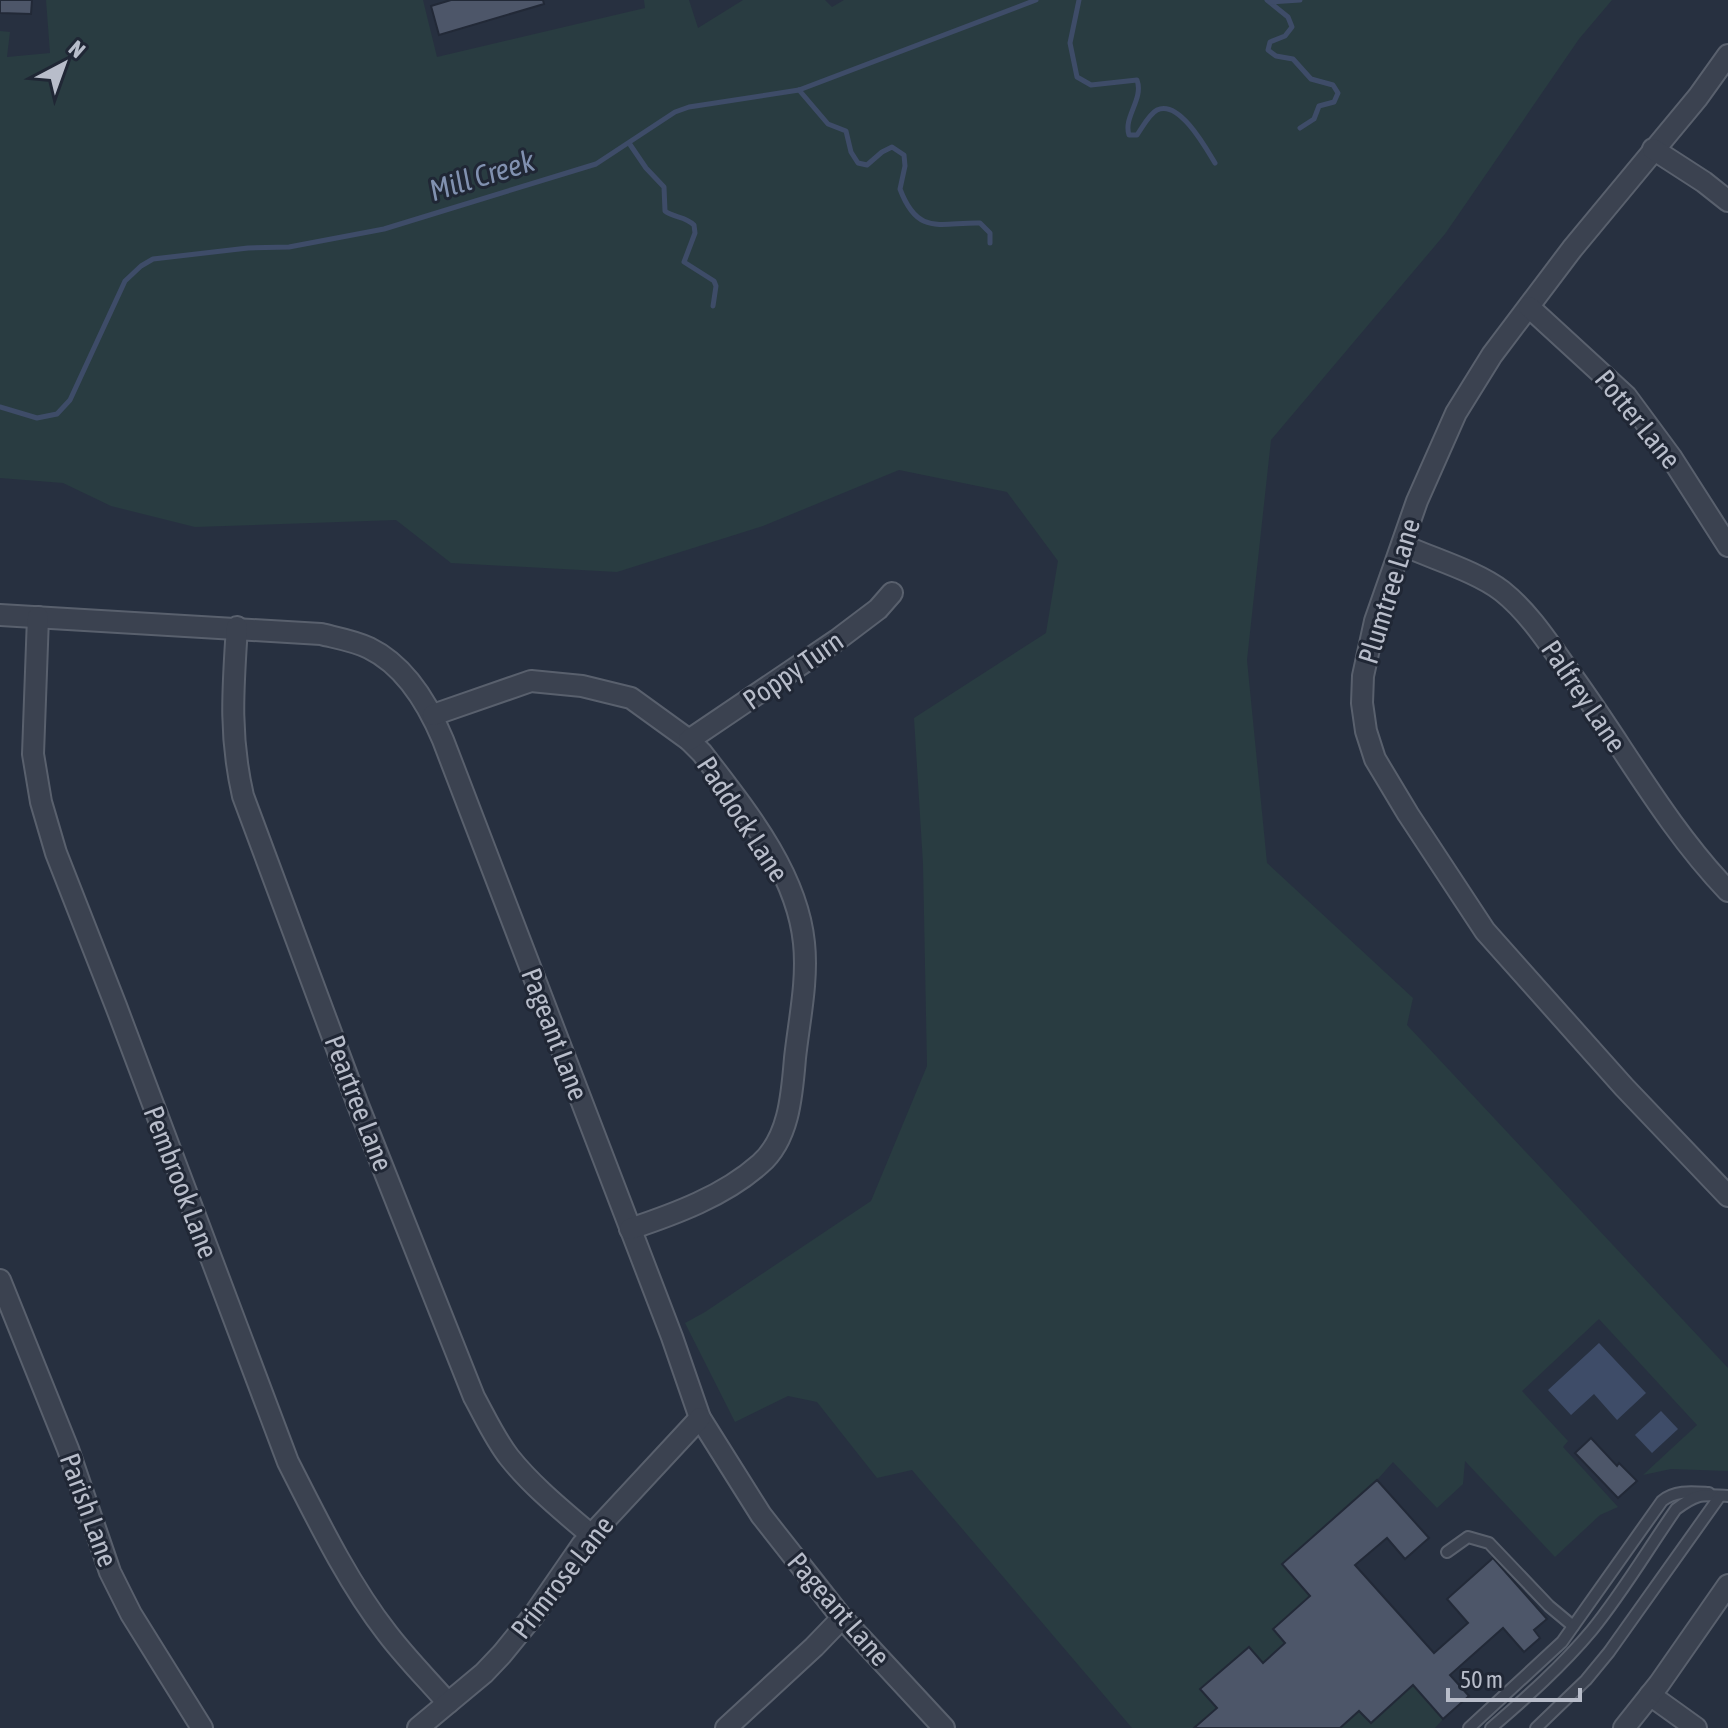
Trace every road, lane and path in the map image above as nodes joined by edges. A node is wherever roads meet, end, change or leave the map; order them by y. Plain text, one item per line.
1 (1728, 55) edge
2 (1653, 149) junction
3 (1728, 201) edge
4 (1529, 307) junction
5 (1403, 545) junction
6 (1728, 546) edge
7 (892, 593) dead end
8 (0, 615) edge
9 (38, 617) junction
10 (237, 627) junction
11 (433, 715) junction
12 (689, 740) junction
13 (1728, 891) edge
14 (1728, 1196) edge
15 (630, 1229) junction
16 (0, 1280) edge
17 (700, 1418) junction
18 (1719, 1495) edge
19 (591, 1535) junction
20 (1447, 1552) dead end
21 (1728, 1585) edge
22 (842, 1618) junction
23 (1573, 1626) junction
24 (1650, 1695) junction
25 (448, 1703) junction
26 (202, 1728) edge
27 (418, 1728) edge
28 (726, 1728) edge
29 (944, 1728) edge
30 (1469, 1728) edge
31 (1491, 1728) edge
32 (1536, 1728) edge
33 (1624, 1728) edge
34 (1696, 1728) edge

1 - 2 street, Plumtree Lane
2 - 3 street
2 - 4 street, Plumtree Lane
4 - 5 street, Plumtree Lane
4 - 6 street, Potter Lane
5 - 13 street, Palfrey Lane
5 - 14 street, Plumtree Lane
7 - 12 street, Poppy Turn
8 - 9 street, Pageant Lane
9 - 10 street, Pageant Lane
9 - 25 street, Pembrook Lane
10 - 11 street, Pageant Lane
10 - 19 street, Peartree Lane
11 - 12 street, Paddock Lane
11 - 15 street, Pageant Lane
12 - 15 street, Paddock Lane
15 - 17 street, Pageant Lane
16 - 26 street, Parish Lane
17 - 19 street, Primrose Lane
17 - 22 street, Pageant Lane
18 - 23 lane
18 - 31 lane
18 - 32 lane
19 - 25 street, Primrose Lane
20 - 23 lane
21 - 24 street
22 - 28 street
22 - 29 street, Pageant Lane
23 - 30 lane
24 - 33 street
24 - 34 street
25 - 27 street, Primrose Lane

